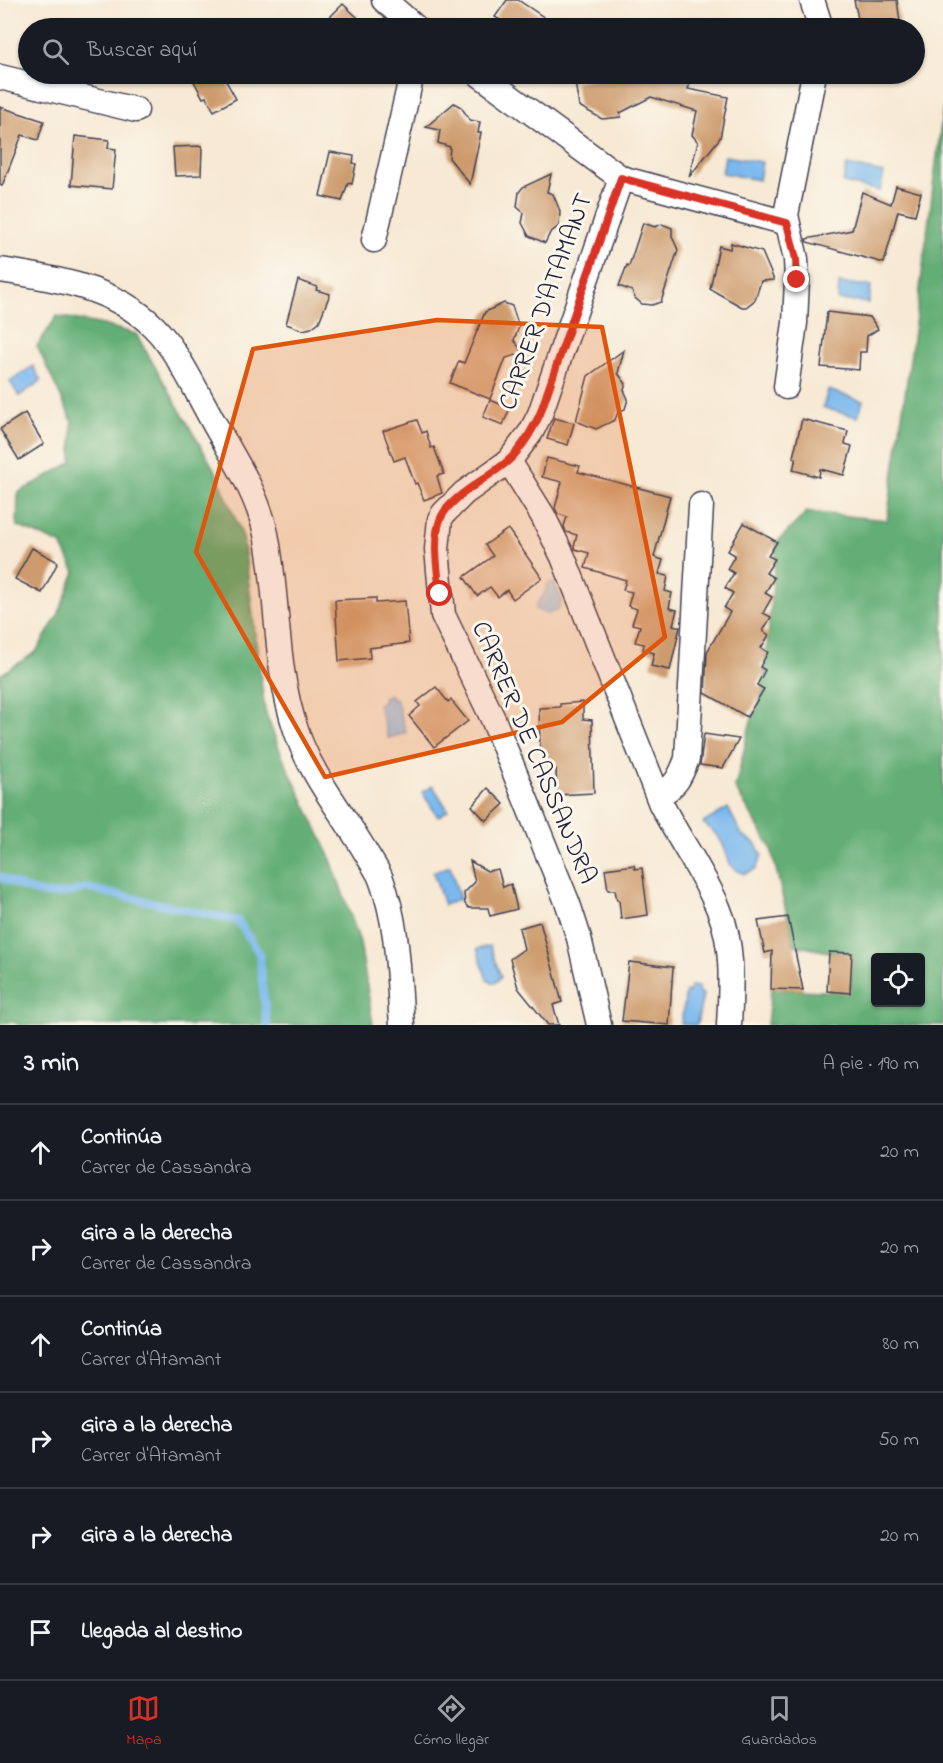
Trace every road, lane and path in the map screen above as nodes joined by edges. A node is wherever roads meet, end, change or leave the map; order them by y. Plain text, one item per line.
1 (384, 0) edge
2 (812, 0) edge
3 (405, 18) edge
4 (817, 18) edge
5 (0, 76) edge
6 (18, 80) edge
7 (32, 84) edge
8 (410, 84) edge
9 (492, 84) edge
10 (812, 84) edge
11 (136, 110) dead end
12 (621, 178) junction
13 (787, 223) junction
14 (374, 240) dead end
15 (0, 270) edge
16 (786, 387) dead end
17 (509, 460) junction
18 (700, 505) dead end
19 (657, 795) junction
20 (402, 1025) edge
21 (598, 1025) edge
22 (729, 1025) edge

1 - 3 street
2 - 4 street
5 - 6 street
7 - 11 street
8 - 14 street
9 - 12 street
10 - 13 street
12 - 13 street, CARRER D'ATAMANT
12 - 17 street, CARRER D'ATAMANT
13 - 16 street
15 - 20 street
17 - 19 street
17 - 21 street, CARRER DE CASSANDRA
18 - 19 street
19 - 22 street

